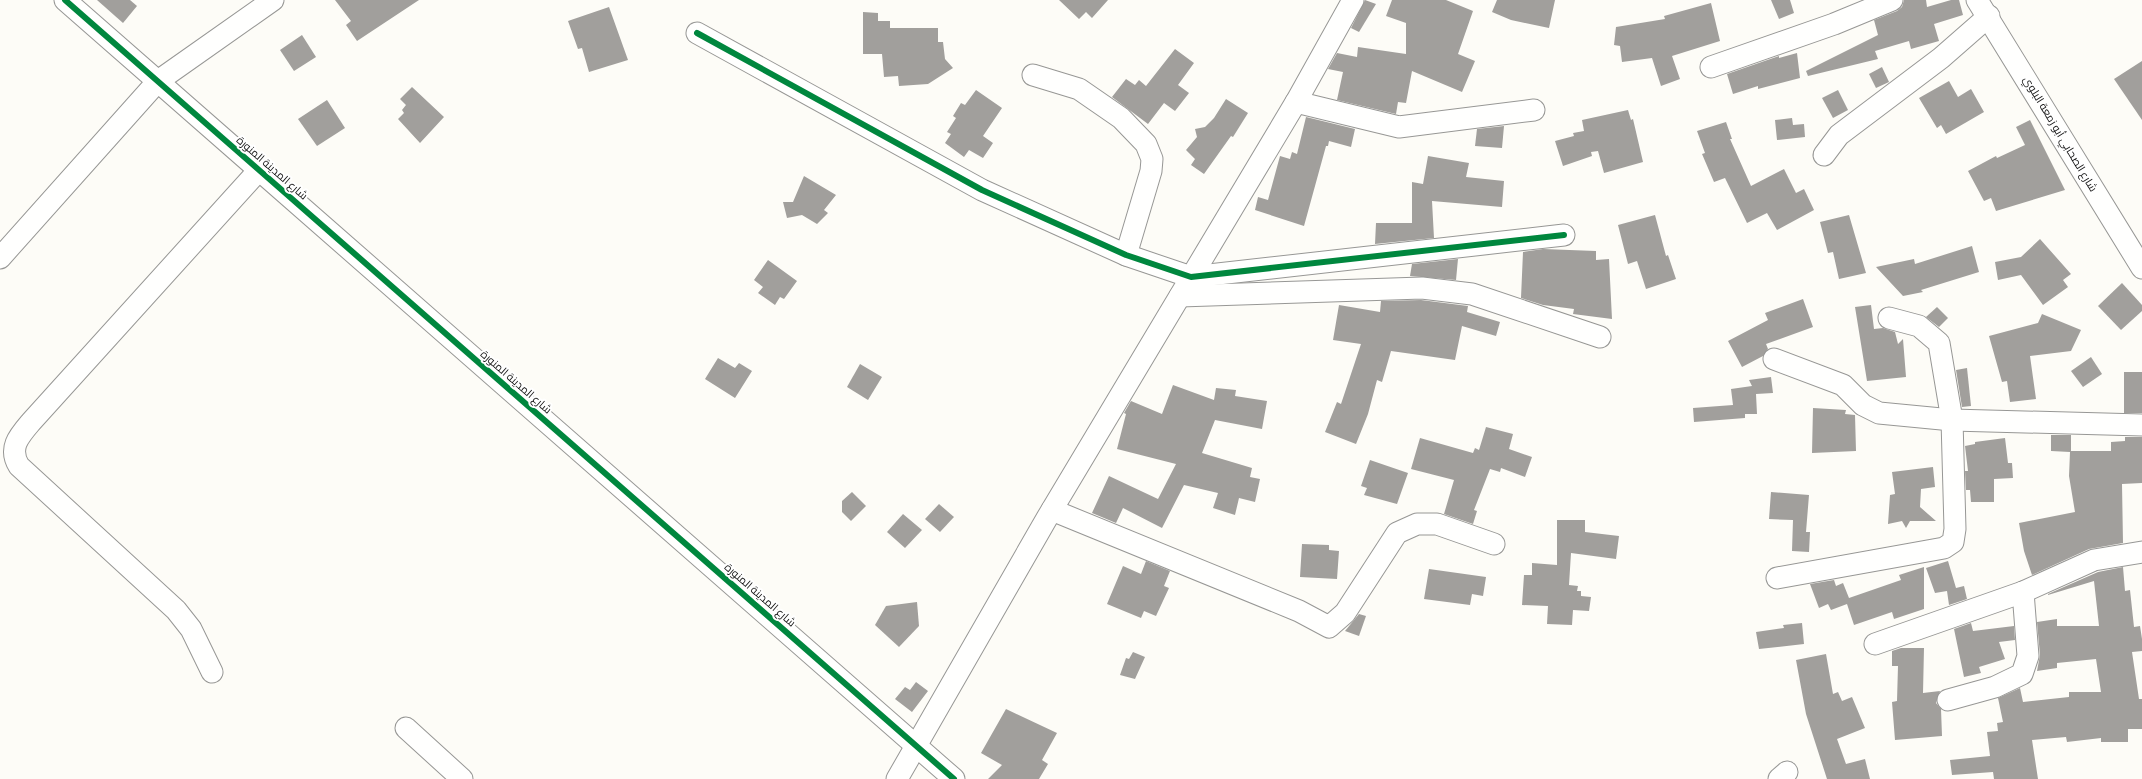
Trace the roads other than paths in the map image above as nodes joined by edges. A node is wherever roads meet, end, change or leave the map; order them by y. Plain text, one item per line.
1 (65, 0) edge
2 (273, 0) edge
3 (1353, 0) edge
4 (1892, 0) edge
5 (1983, 8) edge
6 (697, 33) dead end
7 (1711, 67) dead end
8 (1033, 75) dead end
9 (158, 80) junction
10 (1296, 102) junction
11 (1534, 110) dead end
12 (1824, 155) dead end
13 (259, 170) junction
14 (1564, 235) dead end
15 (1126, 255) junction
16 (0, 258) edge
17 (2142, 268) edge
18 (1191, 277) junction
19 (1180, 296) junction
20 (1889, 318) dead end
21 (1600, 337) dead end
22 (1774, 359) dead end
23 (1952, 420) junction
24 (2142, 425) edge
25 (1052, 510) junction
26 (1494, 544) dead end
27 (2142, 552) edge
28 (1776, 578) dead end
29 (2023, 592) junction
30 (1875, 644) dead end
31 (212, 672) dead end
32 (1948, 700) dead end
33 (406, 728) dead end
34 (917, 746) junction
35 (462, 779) edge
36 (897, 779) edge
37 (954, 779) edge

1 - 9 street, شارع المدينة المنورة
2 - 9 street
3 - 10 street
4 - 7 street
5 - 12 street
5 - 17 street, شارع الصحابي أبو زمعة البلوي
6 - 15 street
8 - 15 street
9 - 13 street, شارع المدينة المنورة
9 - 16 street
10 - 11 street
10 - 18 street
13 - 31 street
13 - 34 street, شارع المدينة المنورة
14 - 18 street
15 - 18 street
18 - 19 street
19 - 21 street
19 - 25 street
20 - 23 street
22 - 23 street
23 - 24 street
23 - 28 street
25 - 26 street
25 - 34 street
27 - 29 street
29 - 30 street
29 - 32 street
33 - 35 street
34 - 36 street
34 - 37 street, شارع المدينة المنورة

